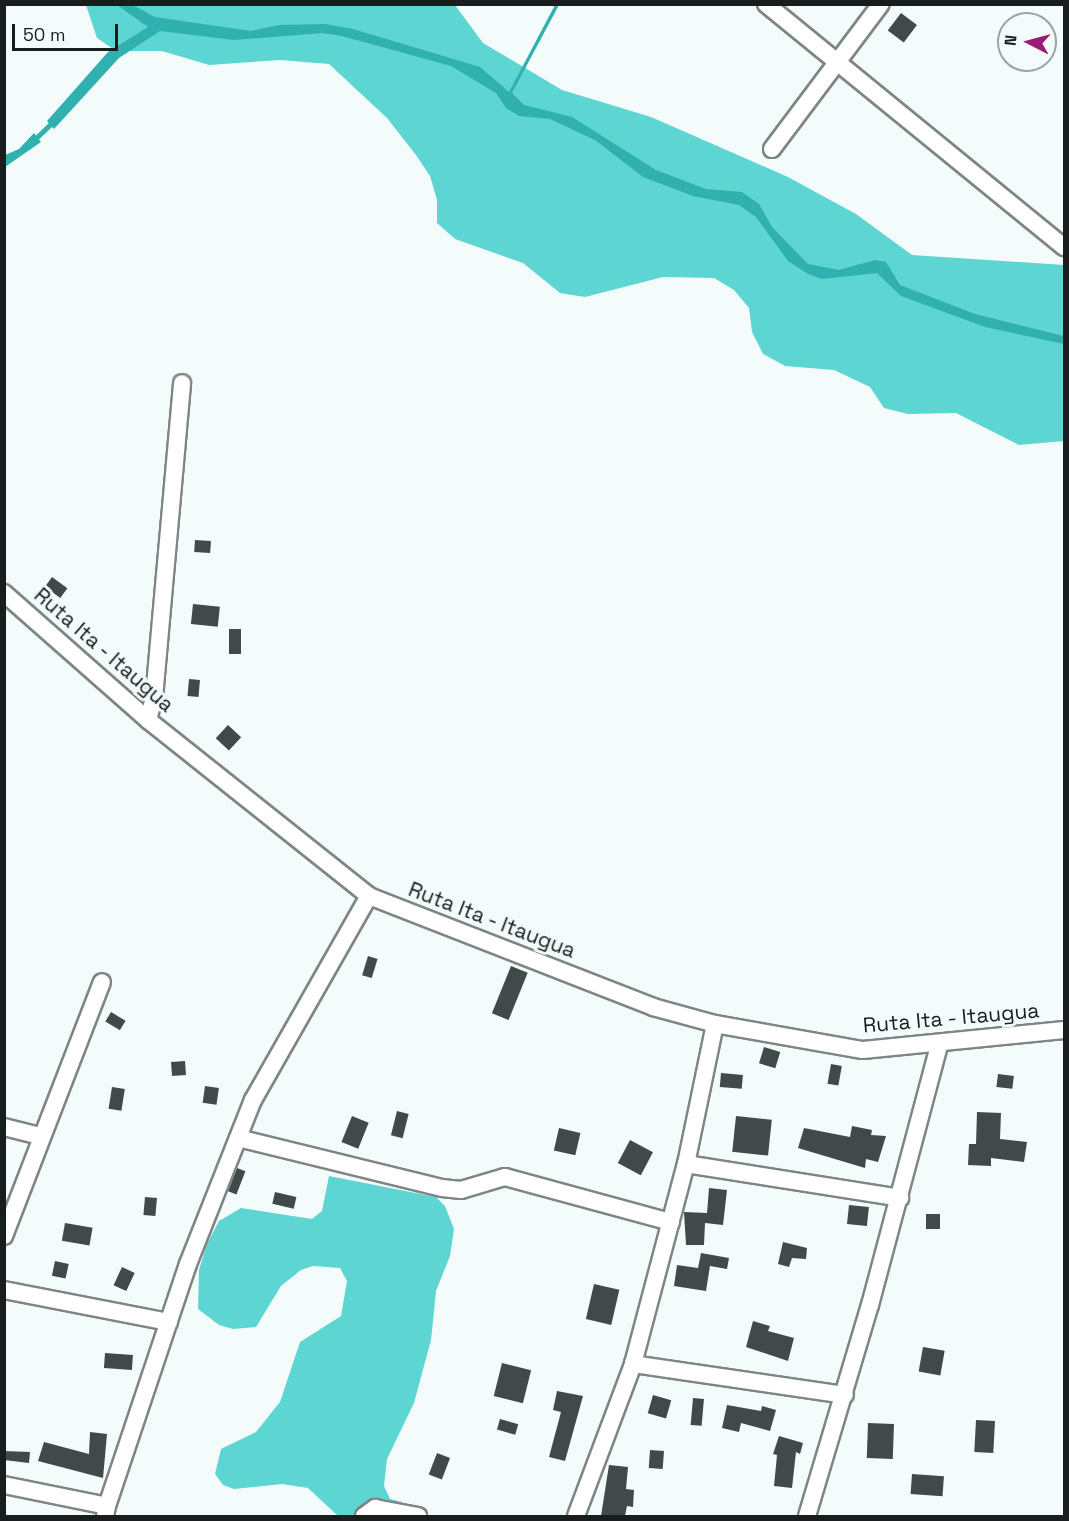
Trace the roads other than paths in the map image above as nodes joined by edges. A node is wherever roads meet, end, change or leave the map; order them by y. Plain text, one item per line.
1 (766, 4) edge
2 (881, 4) edge
3 (834, 61) junction
4 (772, 149) dead end
5 (1065, 247) edge
6 (182, 383) dead end
7 (4, 593) edge
8 (148, 720) junction
9 (369, 896) junction
10 (102, 982) dead end
11 (715, 1024) junction
12 (1065, 1030) edge
13 (939, 1045) junction
14 (4, 1127) edge
15 (40, 1136) junction
16 (238, 1138) junction
17 (686, 1164) junction
18 (900, 1198) junction
19 (671, 1222) junction
20 (4, 1236) edge
21 (4, 1290) edge
22 (169, 1322) junction
23 (633, 1364) junction
24 (845, 1395) junction
25 (4, 1485) edge
26 (106, 1511) edge
27 (364, 1516) edge
28 (418, 1516) edge
29 (576, 1516) edge
30 (807, 1516) edge

1 - 3 street
2 - 3 street
3 - 4 street
3 - 5 street
6 - 8 street
7 - 8 street, Ruta Ita - Itaugua
8 - 9 street, Ruta Ita - Itaugua
9 - 11 street, Ruta Ita - Itaugua
9 - 16 street
10 - 15 street
11 - 13 street, Ruta Ita - Itaugua
11 - 17 street
12 - 13 street, Ruta Ita - Itaugua
13 - 18 street
14 - 15 street
15 - 20 street
16 - 19 street
16 - 22 street
17 - 18 street
17 - 19 street
18 - 24 street
19 - 23 street
21 - 22 street
22 - 26 street
23 - 24 street
23 - 29 street
24 - 30 street
25 - 26 street
27 - 28 street

